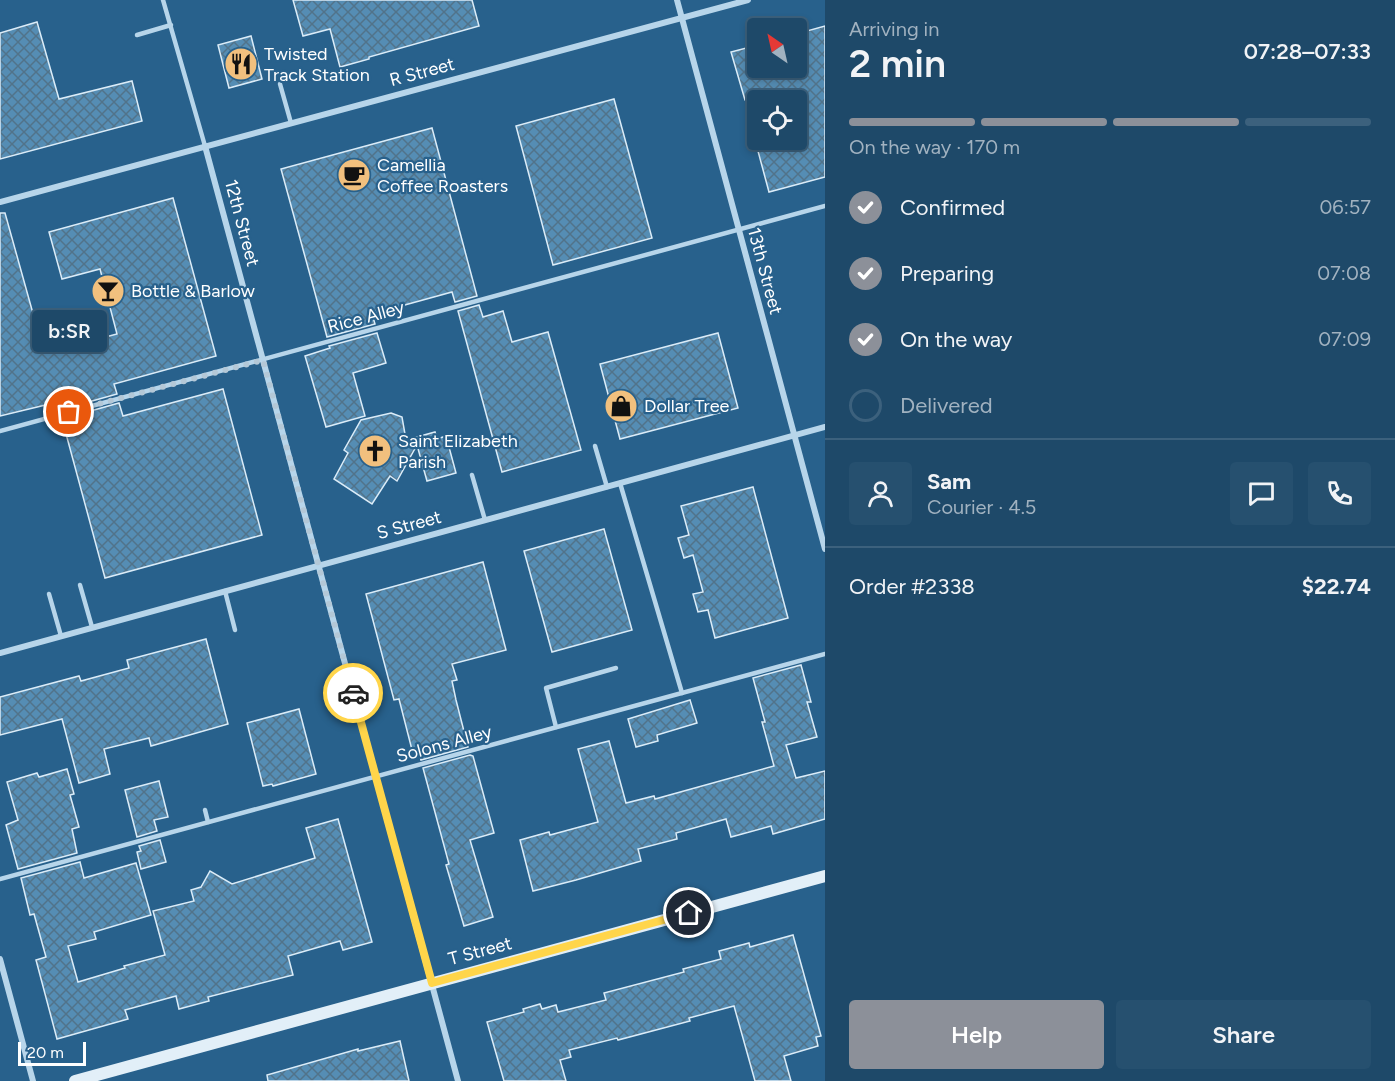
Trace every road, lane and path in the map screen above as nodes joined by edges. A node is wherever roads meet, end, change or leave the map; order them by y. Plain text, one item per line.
1 (163, 0) edge
2 (677, 0) edge
3 (748, 0) edge
4 (681, 18) junction
5 (171, 25) junction
6 (137, 35) dead end
7 (280, 84) dead end
8 (291, 123) junction
9 (205, 147) junction
10 (0, 202) edge
11 (825, 206) edge
12 (739, 230) junction
13 (263, 360) junction
14 (825, 427) edge
15 (0, 431) edge
16 (794, 435) junction
17 (595, 446) dead end
18 (472, 475) dead end
19 (621, 483) junction
20 (607, 487) junction
21 (485, 520) junction
22 (825, 549) edge
23 (318, 566) junction
24 (80, 585) dead end
25 (225, 591) junction
26 (49, 594) dead end
27 (92, 627) junction
28 (236, 630) dead end
29 (61, 636) junction
30 (0, 653) edge
31 (825, 654) edge
32 (616, 668) dead end
33 (682, 693) junction
34 (556, 727) junction
35 (375, 776) junction
36 (205, 810) dead end
37 (232, 815) junction
38 (234, 821) dead end
39 (208, 822) junction
40 (825, 876) edge
41 (0, 879) edge
42 (0, 959) edge
43 (432, 983) junction
44 (33, 1081) edge
45 (75, 1081) edge
46 (458, 1081) edge

1 - 5 lane, 12th Street
2 - 4 street, 13th Street
3 - 4 street, R Street
4 - 8 street, R Street
4 - 12 street, 13th Street
5 - 6 lane
5 - 9 lane, 12th Street
7 - 8 lane
8 - 9 street, R Street
9 - 10 street, R Street
9 - 13 street, 12th Street
11 - 12 lane, Rice Alley
12 - 13 lane, Rice Alley
12 - 16 street, 13th Street
13 - 15 lane, Rice Alley
13 - 23 street, 12th Street
14 - 16 street, S Street
16 - 19 street, S Street
16 - 22 street, 13th Street
17 - 20 lane
18 - 21 lane
19 - 20 street, S Street
19 - 33 lane
20 - 21 street, S Street
21 - 23 street, S Street
23 - 25 street, S Street
23 - 35 street, 12th Street
24 - 27 lane
25 - 27 street, S Street
25 - 28 lane
26 - 29 lane
27 - 29 street, S Street
29 - 30 street, S Street
31 - 33 lane, Solons Alley
32 - 34 lane
33 - 34 lane, Solons Alley
34 - 35 lane, Solons Alley
35 - 37 lane, Solons Alley
35 - 43 street, 12th Street
36 - 39 lane
37 - 38 lane
37 - 39 lane, Solons Alley
39 - 41 lane, Solons Alley
40 - 43 street, T Street
42 - 44 street
43 - 45 street, T Street
43 - 46 street, 12th Street

